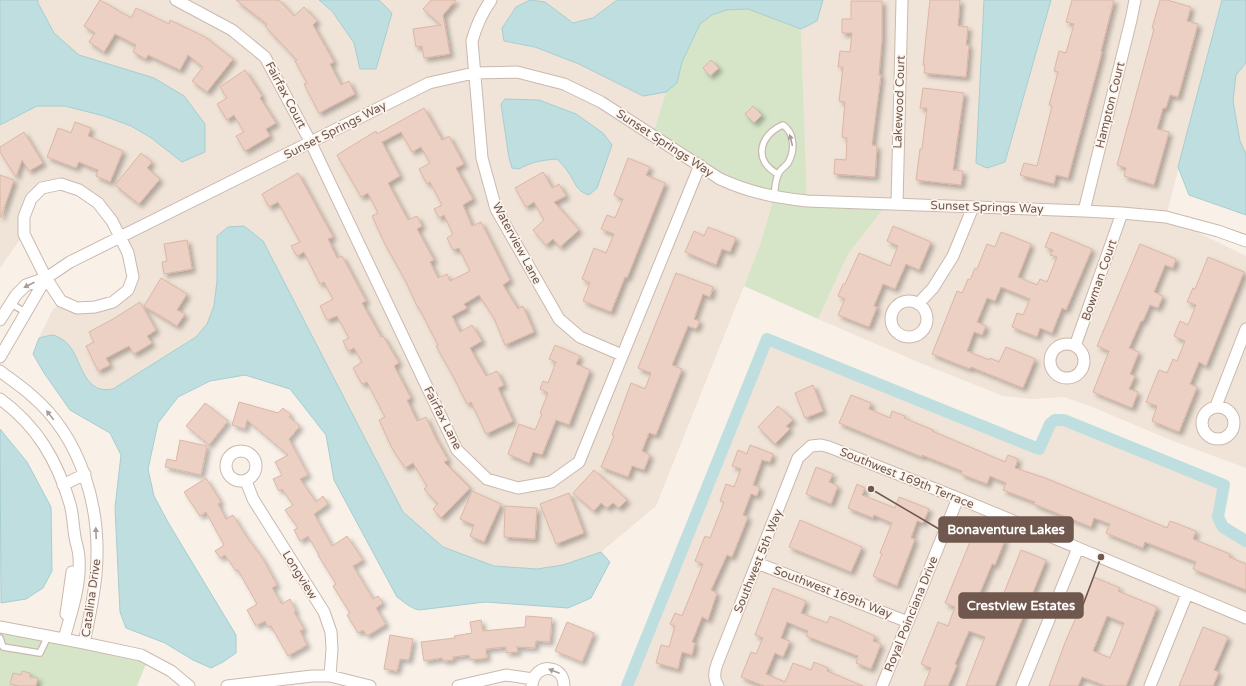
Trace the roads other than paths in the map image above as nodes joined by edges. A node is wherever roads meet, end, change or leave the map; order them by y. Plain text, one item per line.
1 (176, 0) edge
2 (491, 0) edge
3 (902, 0) edge
4 (1135, 0) edge
5 (474, 73) junction
6 (311, 142) junction
7 (700, 165) junction
8 (778, 174) junction
9 (774, 197) junction
10 (896, 204) junction
11 (973, 207) junction
12 (1084, 210) junction
13 (1122, 213) junction
14 (121, 236) junction
15 (1246, 241) edge
16 (46, 278) junction
17 (10, 303) junction
18 (918, 304) dead end
19 (25, 312) junction
20 (0, 320) edge
21 (1246, 329) edge
22 (1075, 346) dead end
23 (622, 355) junction
24 (0, 357) edge
25 (0, 371) edge
26 (0, 399) edge
27 (1216, 406) dead end
28 (812, 446) joint
29 (85, 474) junction
30 (246, 481) dead end
31 (63, 485) junction
32 (958, 498) junction
33 (76, 539) junction
34 (1078, 548) junction
35 (757, 563) junction
36 (77, 588) junction
37 (94, 591) junction
38 (1187, 594) junction
39 (1246, 618) edge
40 (908, 622) junction
41 (0, 627) edge
42 (48, 636) junction
43 (0, 638) edge
44 (64, 639) junction
45 (84, 643) junction
46 (330, 676) junction
47 (533, 683) edge
48 (717, 684) edge
49 (188, 686) edge
50 (227, 686) edge
51 (370, 686) edge
52 (458, 686) edge
53 (564, 686) edge
54 (882, 686) edge
55 (1022, 686) edge
56 (1150, 686) edge

1 - 6 street, Fairfax Court
2 - 5 street, Waterview Lane
3 - 10 street, Lakewood Court
4 - 12 street, Hampton Court
5 - 6 street, Sunset Springs Way
5 - 7 street, Sunset Springs Way
5 - 23 street, Waterview Lane
6 - 14 street, Sunset Springs Way
6 - 23 street, Fairfax Lane
7 - 9 street, Sunset Springs Way
7 - 23 street, Fairfax Lane
8 -> 8 lane
8 - 9 lane
9 - 10 street, Sunset Springs Way
10 - 11 street, Sunset Springs Way
11 - 12 street, Sunset Springs Way
11 - 18 street
12 - 13 street, Sunset Springs Way
13 - 15 street, Sunset Springs Way
13 - 22 street, Bowman Court
14 - 16 street, Sunset Springs Way
14 - 16 street
14 - 16 street
16 -> 17 street, Sunset Springs Way
16 - 19 street, Sunset Springs Way
17 - 19 lane
17 - 20 street, Sunset Springs Way
19 - 24 street, Sunset Springs Way
21 - 27 street
29 -> 25 street, Catalina Drive
26 - 31 street, Catalina Drive
28 - 32 street, Southwest 169th Terrace
28 - 35 street, Southwest 5th Way
29 - 31 street
37 -> 29 street, Catalina Drive
30 - 46 street, Longview
31 - 33 street, Catalina Drive
32 - 34 street, Southwest 169th Terrace
32 - 40 street, Royal Poinciana Drive
33 - 36 street, Catalina Drive
33 - 44 street, Catalina Drive
34 - 38 street, Southwest 169th Terrace
34 - 55 street
35 - 40 street, Southwest 169th Way
35 - 48 street, Southwest 5th Way
36 - 37 street
36 - 44 street, Catalina Drive
37 - 45 street, Catalina Drive
38 - 39 street, Southwest 169th Terrace
38 - 56 street
40 - 54 street, Royal Poinciana Drive
41 - 42 street
42 - 43 lane
42 - 44 street
44 - 45 street
45 - 49 street
46 - 50 street
46 - 51 street
47 - 52 street
53 -> 47 street

